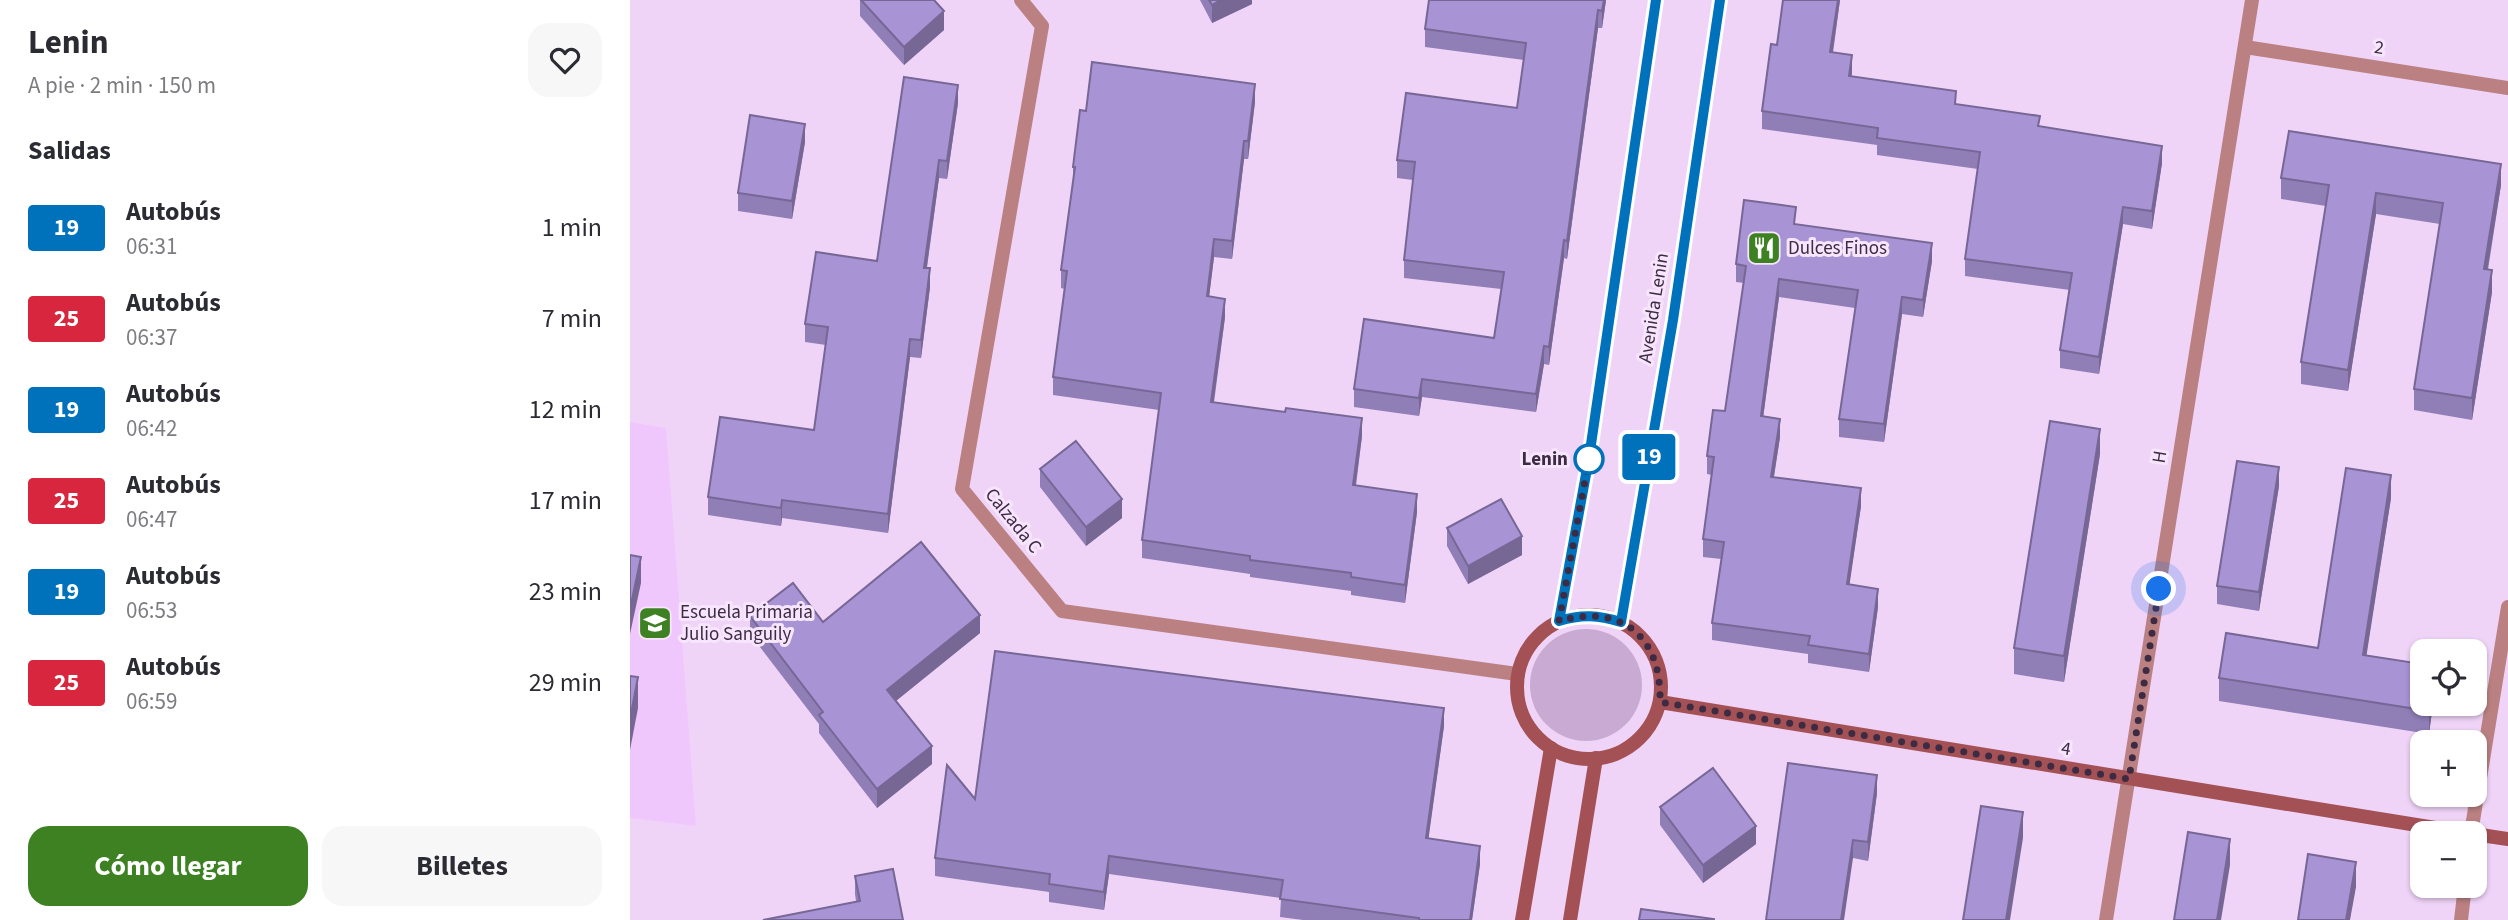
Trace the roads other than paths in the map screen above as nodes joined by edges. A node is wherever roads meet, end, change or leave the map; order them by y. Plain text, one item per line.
1 (1021, 0) edge
2 (1657, 0) edge
3 (1720, 0) edge
4 (2252, 0) edge
5 (2245, 47) junction
6 (2508, 88) edge
7 (2508, 607) edge
8 (1559, 621) junction
9 (1621, 622) junction
10 (1517, 674) junction
11 (1660, 702) junction
12 (1551, 748) junction
13 (1596, 758) junction
14 (2129, 779) junction
15 (2475, 821) edge
16 (2410, 824) edge
17 (2487, 836) edge
18 (2508, 839) edge
19 (2464, 898) edge
20 (1522, 920) edge
21 (1570, 920) edge
22 (2106, 920) edge
23 (2461, 920) edge

1 - 10 street, Calzada C
2 - 8 street
3 - 9 street, Avenida Lenin
4 - 5 street, H
5 - 6 street, 2
5 - 14 street, H
7 - 15 street
8 - 9 street
8 - 10 street
9 - 11 street
10 - 12 street
11 - 13 street
11 - 14 street, 4
12 - 13 street
12 - 20 street
13 - 21 street
14 - 16 street, 4
14 - 22 street, H
17 - 18 street
19 - 23 street

